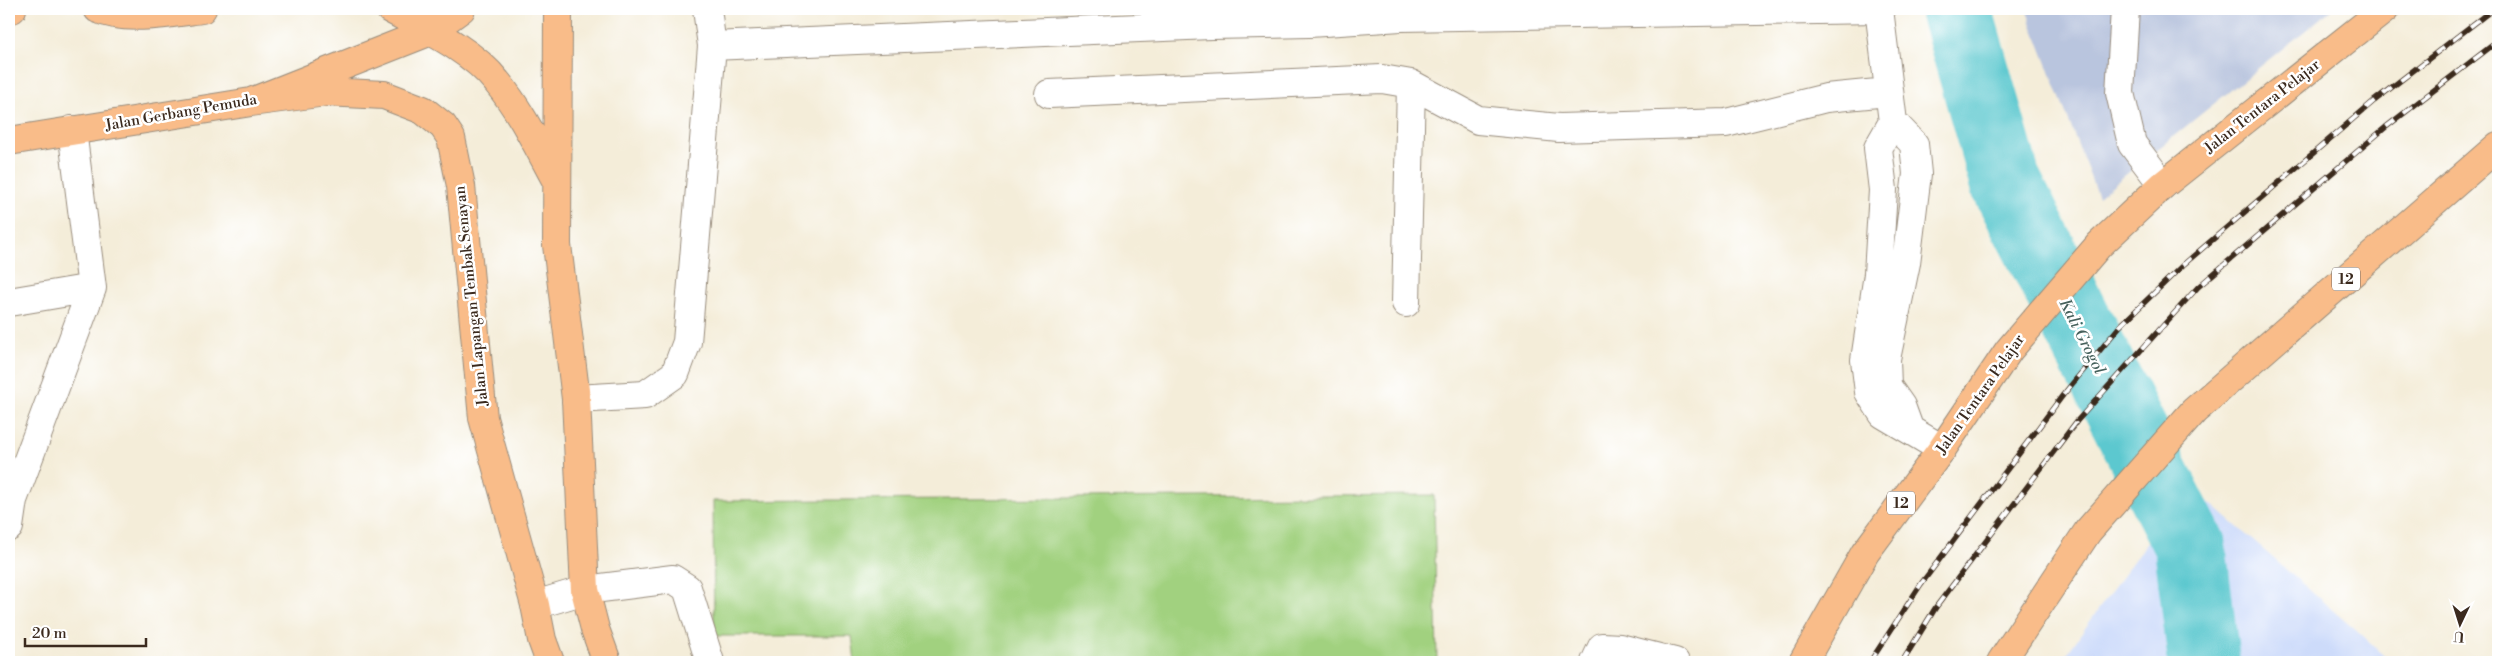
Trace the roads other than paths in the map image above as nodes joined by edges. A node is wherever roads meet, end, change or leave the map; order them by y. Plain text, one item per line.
1 (98, 9) edge
2 (202, 9) edge
3 (390, 9) edge
4 (461, 9) edge
5 (558, 9) edge
6 (707, 9) edge
7 (1879, 9) edge
8 (2125, 9) edge
9 (2386, 9) edge
10 (431, 31) junction
11 (712, 46) junction
12 (1411, 84) junction
13 (1888, 92) junction
14 (1049, 94) dead end
15 (251, 102) junction
16 (72, 130) junction
17 (9, 141) edge
18 (2498, 146) edge
19 (557, 181) junction
20 (2163, 185) junction
21 (92, 288) junction
22 (9, 302) edge
23 (1406, 303) dead end
24 (576, 399) junction
25 (1942, 450) junction
26 (9, 527) edge
27 (585, 590) junction
28 (535, 606) junction
29 (550, 662) edge
30 (607, 662) edge
31 (710, 662) edge
32 (1595, 662) edge
33 (1675, 662) edge
34 (1803, 662) edge
35 (2001, 662) edge

1 - 2 main road
3 - 10 main road
4 - 10 main road, Jalan Gerbang Pemuda
5 - 19 main road
6 - 11 lane
7 - 11 lane
7 - 13 lane
8 - 20 lane
9 - 20 main road, Jalan Tentara Pelajar / 12
10 - 15 main road, Jalan Gerbang Pemuda
10 - 19 main road
11 - 24 lane
12 - 13 lane
12 - 14 lane
12 - 23 lane
13 - 25 lane
15 - 16 main road, Jalan Gerbang Pemuda
15 - 28 main road, Jalan Lapangan Tembak Senayan
16 - 17 main road, Jalan Gerbang Pemuda
16 - 21 lane
18 - 35 main road, 12
19 - 24 main road
20 - 25 main road, Jalan Tentara Pelajar / 12
21 - 22 lane
21 - 26 lane
24 - 27 main road
25 - 34 main road, Jalan Tentara Pelajar / 12
27 - 28 lane
27 - 30 main road
27 - 31 lane
28 - 29 main road, Jalan Lapangan Tembak Senayan
32 - 33 lane

